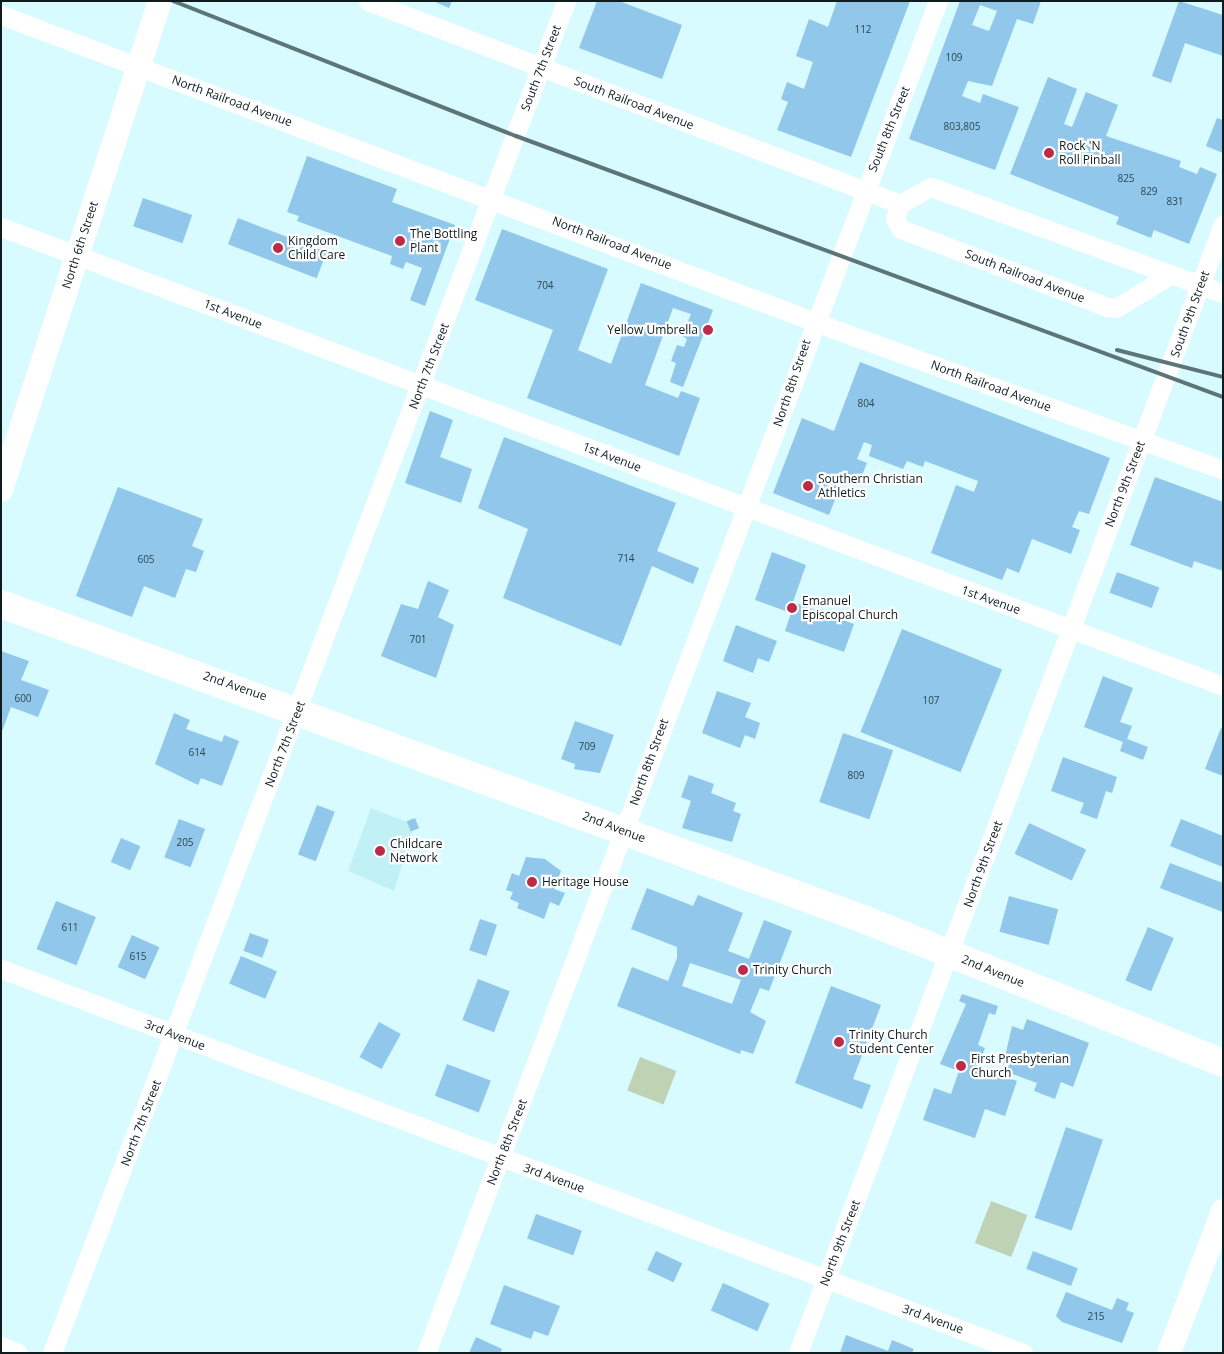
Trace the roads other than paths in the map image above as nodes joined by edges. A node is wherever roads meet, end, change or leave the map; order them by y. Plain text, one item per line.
1 (160, 1) edge
2 (368, 1) edge
3 (566, 1) edge
4 (938, 1) edge
5 (1, 15) edge
6 (541, 67) junction
7 (516, 136) joint
8 (864, 192) junction
9 (491, 197) junction
10 (900, 204) junction
11 (1223, 224) edge
12 (1, 227) edge
13 (77, 256) junction
14 (839, 256) joint
15 (1170, 275) junction
16 (1201, 286) junction
17 (1223, 293) edge
18 (814, 321) junction
19 (1168, 374) joint
20 (421, 386) junction
21 (1142, 439) junction
22 (1223, 470) edge
23 (1, 490) edge
24 (744, 507) junction
25 (1, 604) edge
26 (1070, 629) junction
27 (1223, 686) edge
28 (298, 709) junction
29 (624, 831) junction
30 (950, 953) junction
31 (1, 969) edge
32 (174, 1035) junction
33 (1223, 1063) edge
34 (501, 1158) junction
35 (1223, 1211) edge
36 (826, 1280) junction
37 (1, 1346) edge
38 (18, 1353) edge
39 (52, 1353) edge
40 (426, 1353) edge
41 (798, 1353) edge
42 (1023, 1353) edge
43 (1169, 1353) edge

1 - 13 street, North 6th Street
2 - 6 street, South Railroad Avenue
3 - 6 street, South 7th Street
4 - 8 street, South 8th Street
5 - 9 street, North Railroad Avenue
6 - 7 street, South 7th Street
6 - 8 street, South Railroad Avenue
7 - 9 street, North 7th Street
8 - 10 street, South Railroad Avenue
8 - 14 street, South 8th Street
9 - 18 street, North Railroad Avenue
9 - 20 street, North 7th Street
10 - 15 street
10 - 15 street, South Railroad Avenue
11 - 16 street, South 9th Street
12 - 13 street, 1st Avenue
13 - 20 street, 1st Avenue
13 - 23 street, North 6th Street
14 - 18 street, North 8th Street
15 - 16 street
16 - 17 street
16 - 19 street, South 9th Street
18 - 21 street, North Railroad Avenue
18 - 24 street, North 8th Street
19 - 21 street, North 9th Street
20 - 24 street, 1st Avenue
20 - 28 street, North 7th Street
21 - 22 street, North Railroad Avenue
21 - 26 street, North 9th Street
24 - 26 street, 1st Avenue
24 - 29 street, North 8th Street
25 - 28 main road, 2nd Avenue
26 - 27 street, 1st Avenue
26 - 30 street, North 9th Street
28 - 29 main road, 2nd Avenue
28 - 32 street, North 7th Street
29 - 30 main road, 2nd Avenue
29 - 34 street, North 8th Street
30 - 33 main road, 2nd Avenue
30 - 36 street, North 9th Street
31 - 32 street, 3rd Avenue
32 - 34 street, 3rd Avenue
32 - 39 street, North 7th Street
34 - 36 street, 3rd Avenue
34 - 40 street, North 8th Street
35 - 43 street
36 - 41 street, North 9th Street
36 - 42 street, 3rd Avenue
37 - 38 street

